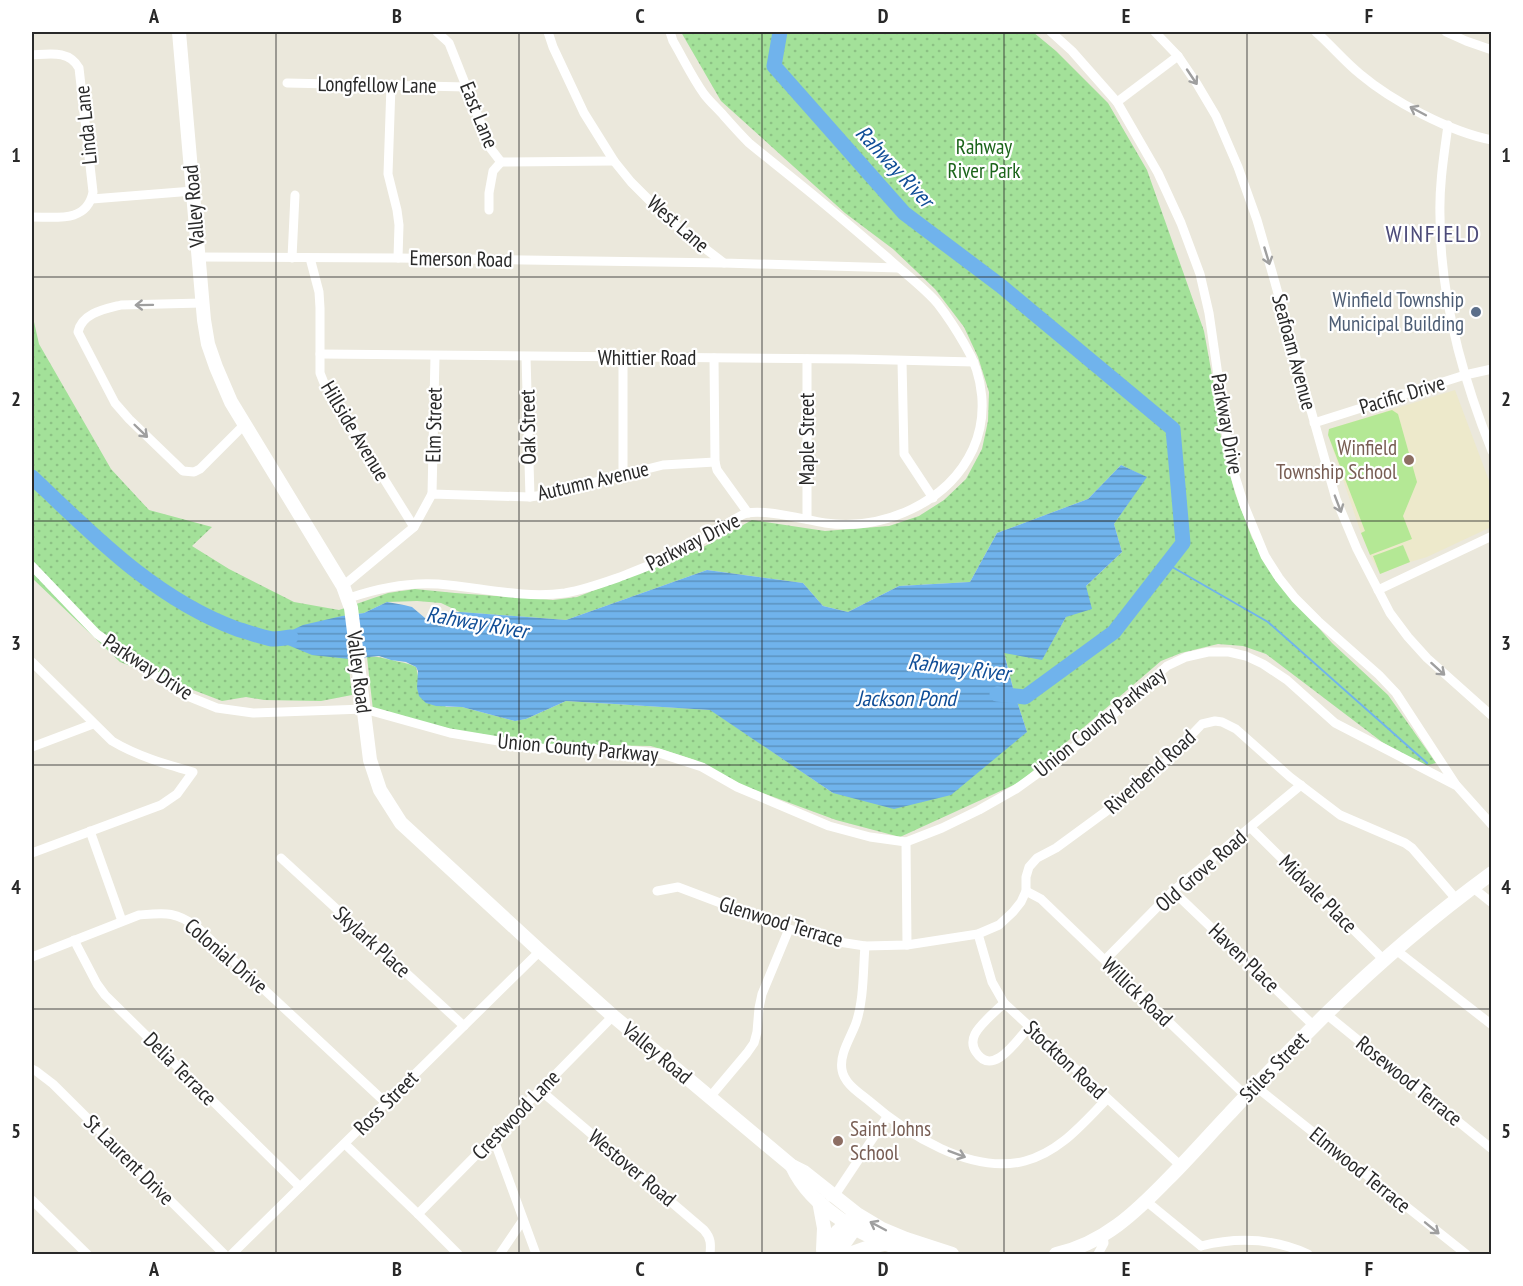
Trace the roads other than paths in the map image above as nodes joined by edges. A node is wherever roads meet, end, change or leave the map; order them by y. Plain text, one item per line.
1 (179, 32) edge
2 (437, 32) edge
3 (548, 32) edge
4 (670, 32) edge
5 (1051, 32) edge
6 (1155, 32) edge
7 (1316, 32) edge
8 (1446, 32) edge
9 (1491, 50) edge
10 (32, 55) edge
11 (1178, 56) junction
12 (287, 83) dead end
13 (392, 86) junction
14 (467, 87) junction
15 (1117, 102) junction
16 (1448, 125) junction
17 (1491, 140) edge
18 (614, 161) junction
19 (501, 162) junction
20 (193, 191) junction
21 (295, 195) dead end
22 (92, 198) junction
23 (489, 210) dead end
24 (32, 218) edge
25 (198, 257) junction
26 (292, 258) junction
27 (310, 258) junction
28 (398, 258) junction
29 (724, 263) junction
30 (899, 268) junction
31 (202, 303) junction
32 (320, 354) junction
33 (435, 356) junction
34 (526, 357) junction
35 (623, 358) junction
36 (714, 358) junction
37 (807, 359) junction
38 (902, 361) junction
39 (974, 362) junction
40 (1491, 369) edge
41 (1465, 375) junction
42 (1314, 423) junction
43 (245, 424) junction
44 (1491, 452) edge
45 (715, 462) junction
46 (623, 475) junction
47 (432, 494) junction
48 (530, 497) junction
49 (933, 498) junction
50 (748, 513) junction
51 (807, 519) junction
52 (414, 527) junction
53 (1491, 536) edge
54 (32, 566) edge
55 (1378, 590) junction
56 (347, 597) junction
57 (32, 662) edge
58 (364, 709) junction
59 (1491, 716) edge
60 (93, 724) junction
61 (32, 747) edge
62 (1300, 785) junction
63 (1457, 786) junction
64 (1491, 825) edge
65 (1251, 828) junction
66 (90, 831) junction
67 (906, 842) junction
68 (32, 853) edge
69 (281, 858) dead end
70 (1491, 873) edge
71 (1472, 887) junction
72 (657, 891) dead end
73 (1026, 891) junction
74 (1173, 891) junction
75 (1457, 900) junction
76 (1491, 903) edge
77 (122, 921) junction
78 (789, 929) junction
79 (978, 934) junction
80 (74, 940) junction
81 (907, 945) junction
82 (865, 946) junction
83 (1395, 950) junction
84 (540, 951) junction
85 (32, 957) edge
86 (1105, 960) junction
87 (1384, 960) junction
88 (1004, 1003) junction
89 (1326, 1014) junction
90 (613, 1016) junction
91 (1491, 1025) edge
92 (464, 1026) junction
93 (1314, 1026) junction
94 (1029, 1027) junction
95 (32, 1069) edge
96 (540, 1090) junction
97 (1250, 1091) junction
98 (710, 1097) junction
99 (1107, 1098) junction
100 (386, 1103) junction
101 (887, 1117) junction
102 (493, 1137) junction
103 (345, 1144) junction
104 (1491, 1149) edge
105 (792, 1166) junction
106 (1181, 1166) junction
107 (300, 1187) junction
108 (835, 1196) junction
109 (32, 1200) edge
110 (1146, 1201) junction
111 (819, 1202) junction
112 (418, 1214) junction
113 (857, 1214) junction
114 (523, 1220) junction
115 (850, 1226) junction
116 (1103, 1235) junction
117 (884, 1244) junction
118 (79, 1246) junction
119 (1200, 1250) edge
120 (909, 1253) edge
121 (70, 1254) edge
122 (87, 1254) edge
123 (224, 1254) edge
124 (232, 1254) edge
125 (458, 1254) edge
126 (500, 1254) edge
127 (536, 1254) edge
128 (710, 1254) edge
129 (823, 1254) edge
130 (837, 1254) edge
131 (849, 1254) edge
132 (952, 1254) edge
133 (1056, 1254) edge
134 (1098, 1254) edge
135 (1308, 1254) edge
136 (1466, 1254) edge

1 - 20 street, Valley Road
2 - 14 street, East Lane
3 - 18 street, West Lane
4 - 30 street, Parkway Drive
5 - 15 street, Parkway Drive
6 - 11 street, Seafoam Avenue
16 -> 7 street
8 - 9 street
10 - 22 street, Linda Lane
11 - 15 street
11 -> 42 street, Seafoam Avenue
12 - 13 street, Longfellow Lane
13 - 14 street, Longfellow Lane
13 - 28 street
14 - 19 street, East Lane
15 - 63 street, Parkway Drive
16 - 17 street
16 - 41 street
18 - 19 street, East Lane
18 - 29 street, West Lane
19 - 23 street
20 - 22 street
20 - 25 street, Valley Road
21 - 26 street
22 - 24 street
25 - 26 street, Emerson Road
25 - 31 street, Valley Road
26 - 27 street, Emerson Road
27 - 28 street, Emerson Road
27 - 32 street, Hillside Avenue
28 - 29 street, Emerson Road
29 - 30 street, West Lane
30 - 39 street, Parkway Drive
31 - 43 street, Valley Road
31 -> 43 street
32 - 33 street, Whittier Road
32 - 52 street, Hillside Avenue
33 - 34 street, Whittier Road
33 - 47 street, Elm Street
34 - 35 street, Whittier Road
34 - 48 street, Oak Street
35 - 36 street, Whittier Road
35 - 46 street
36 - 37 street, Whittier Road
36 - 45 street
37 - 38 street, Whittier Road
37 - 51 street, Maple Street
38 - 39 street, Whittier Road
38 - 49 street
39 - 49 street, Parkway Drive
40 - 41 street, Pacific Drive
41 - 42 street, Pacific Drive
41 - 44 street
42 -> 55 street, Seafoam Avenue
43 - 56 street, Valley Road
45 - 46 street, Autumn Avenue
45 - 50 street
46 - 48 street, Autumn Avenue
47 - 48 street, Autumn Avenue
47 - 52 street
49 - 51 street, Parkway Drive
50 - 51 street, Parkway Drive
50 - 56 street, Parkway Drive
52 - 56 street
53 - 55 street
54 - 58 street, Parkway Drive
55 -> 59 street, Seafoam Avenue
56 - 58 street, Valley Road
57 - 60 street
58 - 67 street, Union County Parkway
58 - 84 street, Valley Road
60 - 61 street
60 - 66 street
62 - 65 street, Old Grove Road
62 - 73 street, Riverbend Road
62 - 75 street, Riverbend Road
63 - 64 street, Union County Parkway
63 - 67 street, Union County Parkway
65 - 74 street, Old Grove Road
65 - 87 street, Midvale Place
66 - 68 street
66 - 77 street
67 - 81 street
69 - 92 street, Skylark Place
70 - 71 street, Stiles Street
71 - 75 street, Stiles Street
71 - 76 street
72 - 78 street, Glenwood Terrace
73 - 79 street, Riverbend Road
73 - 86 street, Willick Road
74 - 86 street, Old Grove Road
74 - 93 street, Haven Place
75 - 83 street, Stiles Street
77 - 80 street, Colonial Drive
77 - 100 street, Colonial Drive
78 - 82 street, Glenwood Terrace
78 - 98 street
79 - 81 street, Glenwood Terrace
79 - 88 street, Stockton Road
80 - 85 street, Colonial Drive
80 - 107 street, Delia Terrace
81 - 82 street, Glenwood Terrace
82 - 101 street
83 - 87 street, Stiles Street
83 - 91 street
84 - 90 street, Valley Road
84 - 92 street, Ross Street
86 - 97 street, Willick Road
87 - 89 street, Stiles Street
88 - 94 street, Stockton Road
88 - 94 street
89 - 93 street, Stiles Street
89 - 104 street, Rosewood Terrace
90 - 96 street, Crestwood Lane
90 - 98 street, Valley Road
92 - 100 street, Ross Street
93 - 97 street, Stiles Street
94 - 99 street, Stockton Road
95 - 123 street, St Laurent Drive
96 - 102 street, Crestwood Lane
96 - 128 street, Westover Road
97 - 106 street, Stiles Street
97 -> 136 street, Elmwood Terrace
98 - 105 street, Valley Road
101 -> 99 street
99 - 106 street, Stockton Road
100 - 103 street, Ross Street
101 - 108 street
102 - 112 street, Crestwood Lane
102 - 114 street
103 - 107 street, Ross Street
103 - 112 street
105 - 108 street, Valley Road
105 - 111 street, Valley Road
106 - 110 street, Stiles Street
107 - 124 street, Ross Street
108 - 111 street
108 - 113 street, Valley Road
109 - 118 street
110 - 116 street, Stiles Street
110 - 119 street
111 - 115 street, Valley Road
111 - 129 street
112 - 125 street
113 - 115 street
132 -> 113 street
114 - 126 street
114 - 127 street
115 - 117 street
115 - 129 street
115 - 130 street
116 - 133 street, Stiles Street
116 - 134 street
117 - 120 street
117 - 131 street
118 - 121 street
118 - 122 street
119 - 135 street

